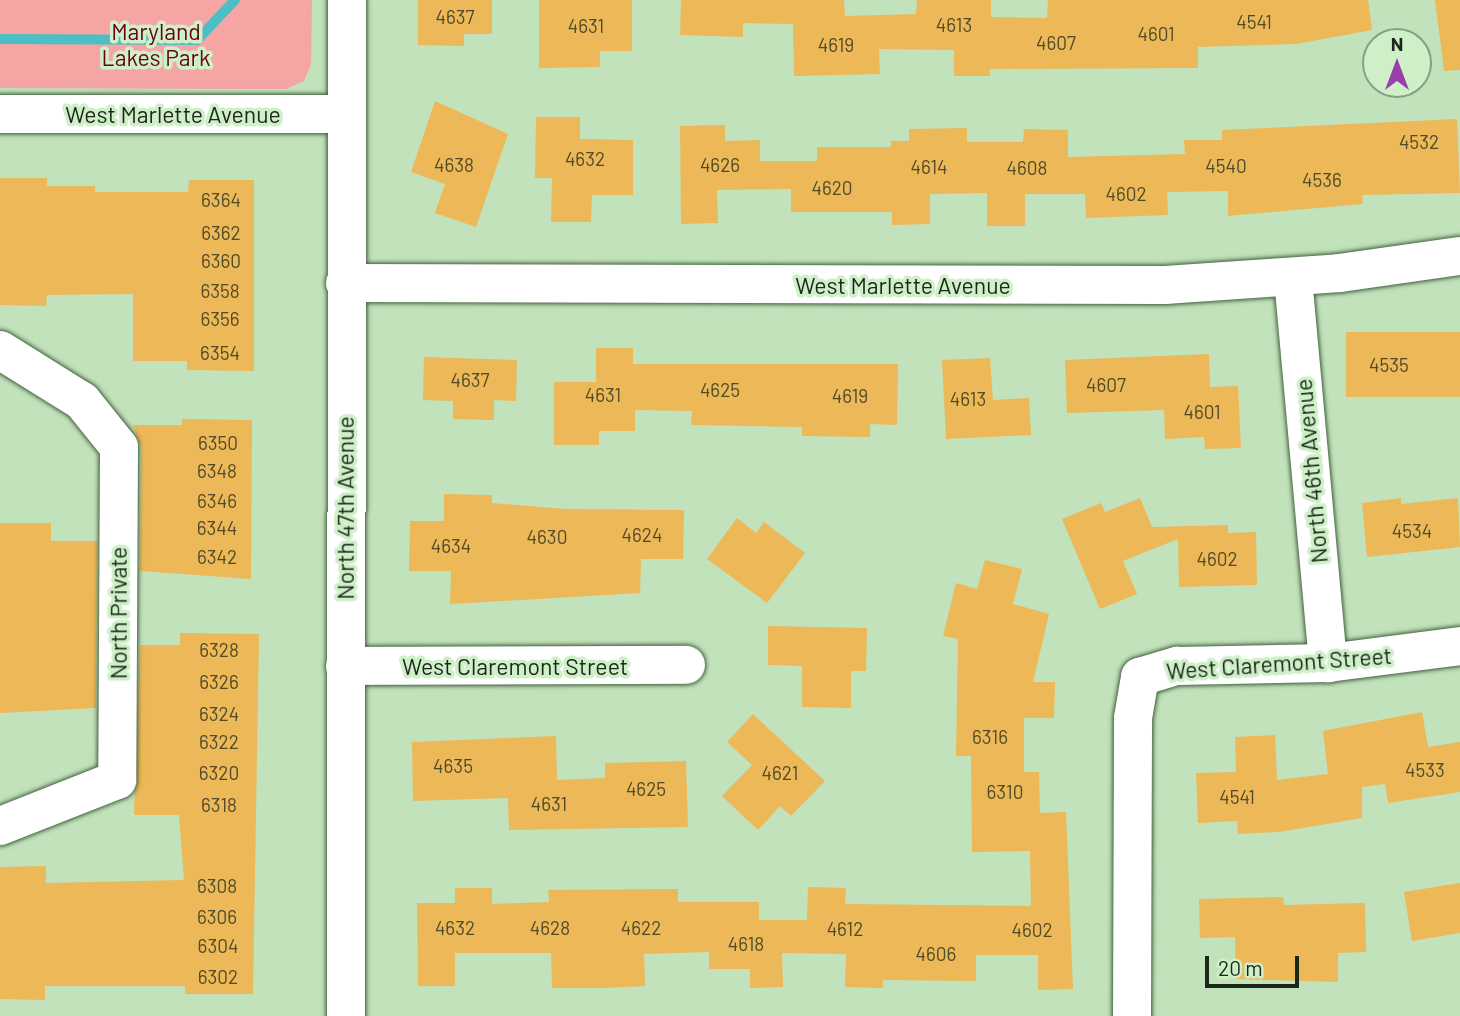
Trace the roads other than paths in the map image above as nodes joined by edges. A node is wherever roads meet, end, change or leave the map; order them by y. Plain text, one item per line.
1 (347, 0) edge
2 (0, 114) edge
3 (346, 114) junction
4 (1460, 256) edge
5 (1293, 278) junction
6 (345, 283) junction
7 (0, 349) edge
8 (1460, 646) edge
9 (1328, 663) junction
10 (686, 665) dead end
11 (345, 666) junction
12 (0, 826) edge
13 (346, 1016) edge
14 (1132, 1016) edge

1 - 3 street, North 47th Avenue
2 - 3 street, West Marlette Avenue
3 - 6 street, North 47th Avenue
4 - 5 street, West Marlette Avenue
5 - 6 street, West Marlette Avenue
5 - 9 street, North 46th Avenue
6 - 11 street, North 47th Avenue
7 - 12 street, North Private
8 - 9 street, West Claremont Street
9 - 14 street, West Claremont Street
10 - 11 street, West Claremont Street
11 - 13 street, North 47th Avenue

